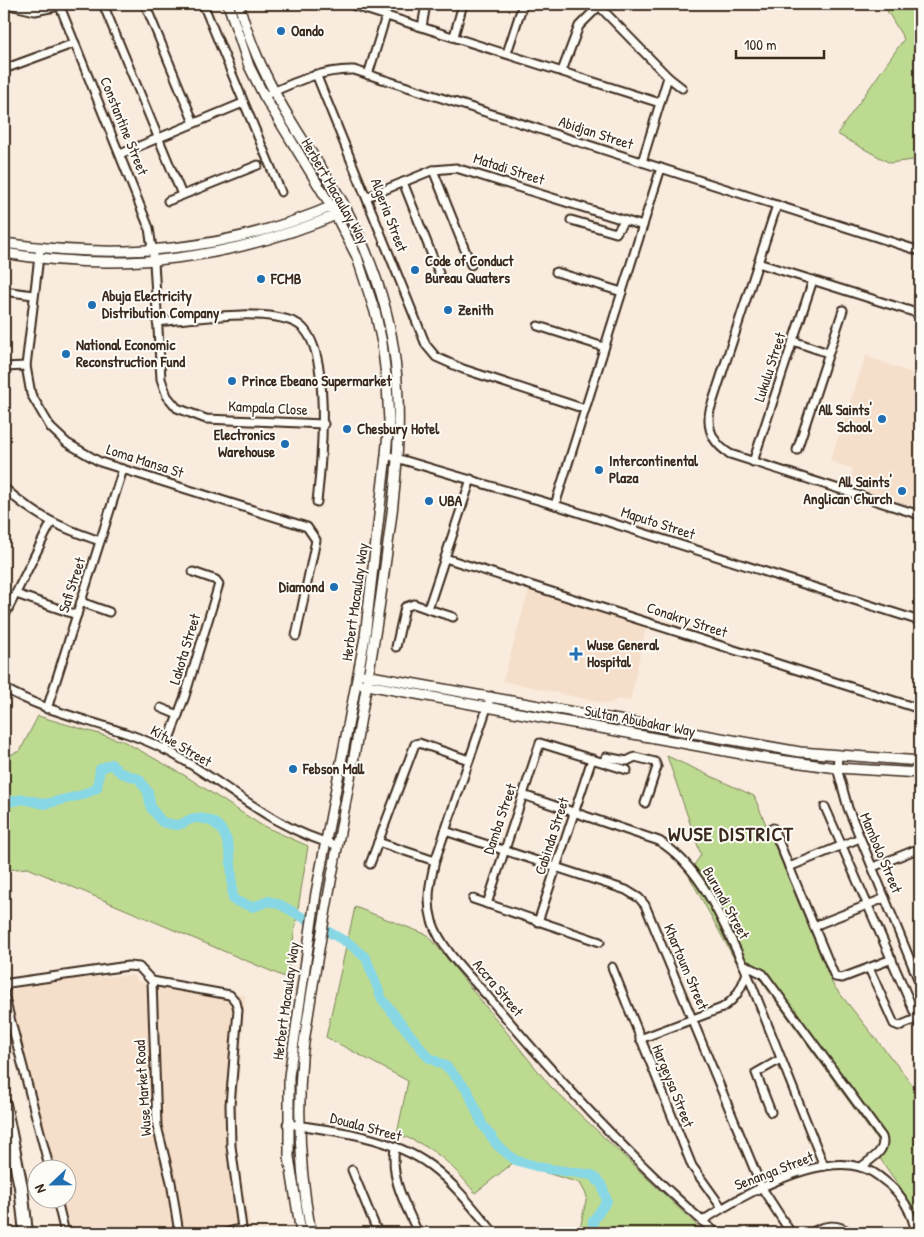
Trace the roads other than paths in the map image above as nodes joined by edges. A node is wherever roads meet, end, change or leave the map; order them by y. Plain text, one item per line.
1 (5, 4) edge
2 (103, 4) edge
3 (144, 4) edge
4 (203, 4) edge
5 (228, 4) edge
6 (239, 4) edge
7 (349, 4) edge
8 (426, 4) edge
9 (463, 4) edge
10 (523, 4) edge
11 (59, 5) edge
12 (598, 5) edge
13 (386, 16) junction
14 (422, 27) junction
15 (454, 36) junction
16 (75, 43) junction
17 (507, 53) junction
18 (4, 70) edge
19 (562, 71) junction
20 (316, 74) junction
21 (368, 75) junction
22 (668, 77) junction
23 (682, 88) dead end
24 (274, 91) junction
25 (264, 96) junction
26 (243, 103) junction
27 (660, 103) junction
28 (194, 123) junction
29 (159, 138) junction
30 (120, 154) junction
31 (642, 162) junction
32 (258, 165) dead end
33 (661, 168) junction
34 (433, 170) junction
35 (403, 182) junction
36 (281, 192) dead end
37 (182, 195) junction
38 (367, 197) junction
39 (168, 201) dead end
40 (342, 202) junction
41 (777, 205) junction
42 (331, 206) junction
43 (347, 211) junction
44 (336, 215) junction
45 (571, 220) dead end
46 (624, 221) junction
47 (643, 226) junction
48 (4, 243) edge
49 (40, 248) junction
50 (153, 251) junction
51 (920, 251) edge
52 (4, 253) edge
53 (39, 259) junction
54 (154, 262) junction
55 (758, 263) junction
56 (471, 265) dead end
57 (556, 272) dead end
58 (439, 273) dead end
59 (813, 280) junction
60 (4, 291) edge
61 (622, 292) junction
62 (33, 295) junction
63 (843, 310) dead end
64 (920, 314) edge
65 (157, 322) junction
66 (538, 326) dead end
67 (793, 341) junction
68 (604, 347) junction
69 (828, 353) junction
70 (26, 366) junction
71 (4, 367) edge
72 (585, 409) junction
73 (324, 424) junction
74 (797, 450) dead end
75 (386, 455) junction
76 (398, 458) junction
77 (753, 462) junction
78 (123, 469) junction
79 (471, 479) junction
80 (4, 488) edge
81 (317, 502) dead end
82 (555, 505) junction
83 (920, 516) edge
84 (51, 523) junction
85 (100, 541) junction
86 (445, 558) junction
87 (193, 572) dead end
88 (16, 594) junction
89 (81, 602) junction
90 (428, 609) junction
91 (109, 612) dead end
92 (77, 615) junction
93 (4, 617) edge
94 (453, 617) dead end
95 (920, 621) edge
96 (296, 636) dead end
97 (396, 647) dead end
98 (370, 675) junction
99 (358, 678) junction
100 (368, 685) junction
101 (4, 688) edge
102 (491, 696) junction
103 (488, 706) junction
104 (162, 708) dead end
105 (47, 709) junction
106 (920, 709) edge
107 (178, 715) junction
108 (165, 750) junction
109 (838, 757) junction
110 (592, 759) junction
111 (469, 760) junction
112 (920, 761) edge
113 (604, 762) junction
114 (837, 768) junction
115 (627, 770) dead end
116 (920, 773) edge
117 (523, 795) junction
118 (645, 803) dead end
119 (825, 807) dead end
120 (574, 812) junction
121 (773, 828) dead end
122 (445, 831) junction
123 (860, 838) junction
124 (325, 842) junction
125 (378, 842) junction
126 (336, 844) junction
127 (843, 845) junction
128 (920, 848) edge
129 (504, 849) junction
130 (435, 861) junction
131 (370, 864) dead end
132 (556, 867) junction
133 (789, 867) junction
134 (872, 868) junction
135 (885, 898) junction
136 (472, 899) dead end
137 (487, 904) junction
138 (869, 905) junction
139 (538, 922) junction
140 (814, 926) junction
141 (600, 942) dead end
142 (892, 959) junction
143 (743, 964) junction
144 (612, 967) dead end
145 (869, 968) junction
146 (747, 973) junction
147 (152, 981) junction
148 (920, 984) edge
149 (4, 990) edge
150 (4, 995) edge
151 (694, 1019) junction
152 (640, 1040) junction
153 (781, 1059) junction
154 (4, 1104) edge
155 (770, 1112) dead end
156 (287, 1124) junction
157 (299, 1126) junction
158 (395, 1147) junction
159 (47, 1160) edge
160 (824, 1166) junction
161 (861, 1167) junction
162 (352, 1170) dead end
163 (762, 1188) junction
164 (722, 1208) junction
165 (59, 1210) edge
166 (702, 1221) junction
167 (26, 1233) edge
168 (65, 1233) edge
169 (179, 1233) edge
170 (225, 1233) edge
171 (301, 1233) edge
172 (311, 1233) edge
173 (378, 1233) edge
174 (418, 1233) edge
175 (494, 1233) edge
176 (716, 1233) edge
177 (792, 1233) edge
178 (811, 1233) edge
179 (850, 1233) edge
180 (916, 1233) edge

1 - 11 street
2 - 29 street
3 - 28 street
4 - 26 street
5 - 25 main road, Herbert Macaulay Way
6 - 24 main road, Herbert Macaulay Way
7 - 13 street
8 - 14 street
9 - 15 street
10 - 17 street
11 - 16 street, Constantine Street
12 - 19 street
12 - 22 street
13 - 14 street
13 - 21 street
14 - 15 street
15 - 17 street
16 - 18 street
16 - 30 street, Constantine Street
17 - 19 street
19 - 27 street
20 - 21 street, Abidjan Street
20 - 24 street, Abidjan Street
20 - 38 street, Algeria Street
21 - 31 street, Abidjan Street
22 - 23 street
22 - 27 street
24 - 25 street, Abidjan Street
24 - 40 main road, Herbert Macaulay Way
25 - 42 main road, Herbert Macaulay Way
26 - 28 street
26 - 36 street
27 - 31 street
28 - 29 street
29 - 30 street
29 - 37 street
30 - 50 street, Constantine Street
31 - 33 street, Abidjan Street
32 - 37 street
33 - 41 street, Abidjan Street
33 - 47 street
34 - 35 street, Matadi Street
34 - 46 street, Matadi Street
34 - 56 street
35 - 38 street, Matadi Street
35 - 58 street
37 - 39 street
38 - 72 street, Algeria Street
40 - 42 main road
40 - 43 main road, Herbert Macaulay Way
41 - 51 street, Abidjan Street
41 - 55 street
42 - 44 main road, Herbert Macaulay Way
42 - 50 main road
43 - 44 main road
43 - 76 main road, Herbert Macaulay Way
44 - 54 main road
44 - 75 main road, Herbert Macaulay Way
45 - 46 street
46 - 47 street, Matadi Street
47 - 61 street
48 - 49 main road
49 - 50 main road
49 - 53 street, Loma Mansa St
50 - 54 street, Constantine Street
52 - 53 main road
53 - 54 main road
53 - 62 street, Loma Mansa St
54 - 65 street, Constantine Street
55 - 59 street
55 - 77 street
57 - 61 street
59 - 64 street
59 - 67 street, Lukulu Street
60 - 62 street
61 - 68 street
62 - 70 street, Loma Mansa St
63 - 69 street
65 - 73 street, Kampala Close
65 - 73 street, Kampala Close
66 - 68 street
67 - 69 street
67 - 77 street, Lukulu Street
68 - 72 street
69 - 74 street
70 - 71 street
70 - 78 street, Loma Mansa St
72 - 82 street
73 - 81 street
75 - 76 street, Maputo Street
75 - 99 main road, Herbert Macaulay Way
76 - 79 street, Maputo Street
76 - 98 main road, Herbert Macaulay Way
77 - 83 street
78 - 85 street, Safi Street
78 - 96 street, Loma Mansa St
79 - 82 street, Maputo Street
79 - 86 street
80 - 84 street
82 - 95 street, Maputo Street
84 - 85 street
84 - 88 street
85 - 89 street, Safi Street
86 - 90 street
86 - 106 street, Conakry Street
87 - 107 street, Lakota Street
88 - 92 street
88 - 93 street
89 - 91 street
89 - 92 street, Safi Street
90 - 94 street
90 - 97 street
92 - 105 street, Safi Street
98 - 99 main road, Sultan Abubakar Way
98 - 100 main road, Herbert Macaulay Way
98 - 102 main road, Sultan Abubakar Way
99 - 100 main road, Sultan Abubakar Way
99 - 124 main road, Herbert Macaulay Way
100 - 103 main road, Sultan Abubakar Way
100 - 126 main road, Herbert Macaulay Way
101 - 105 street, Kitwe Street
102 - 103 street, Accra Street
102 - 109 main road, Sultan Abubakar Way
103 - 111 street, Accra Street
103 - 114 main road, Sultan Abubakar Way
104 - 107 street
105 - 108 street, Kitwe Street
107 - 108 street, Lakota Street
108 - 124 street, Kitwe Street
109 - 112 main road, Sultan Abubakar Way
109 - 114 street, Mambolo Street
110 - 113 street
110 - 117 street, Damba Street
110 - 120 street, Cabinda Street
111 - 122 street, Accra Street
111 - 125 street
113 - 115 street
113 - 118 street
114 - 116 main road, Sultan Abubakar Way
114 - 123 street, Mambolo Street
117 - 120 street, Burundi Street
117 - 129 street, Damba Street
119 - 127 street
120 - 132 street, Cabinda Street
120 - 143 street, Burundi Street
121 - 133 street
122 - 129 street, Khartoum Street
122 - 130 street, Accra Street
123 - 127 street
123 - 134 street, Mambolo Street
124 - 126 street, Kitwe Street
124 - 156 main road, Herbert Macaulay Way
125 - 130 street
125 - 131 street
126 - 157 main road, Herbert Macaulay Way
127 - 133 street
127 - 138 street
128 - 134 street
129 - 132 street, Khartoum Street
129 - 137 street, Damba Street
130 - 166 street, Accra Street
132 - 139 street, Cabinda Street
132 - 151 street, Khartoum Street
133 - 140 street
134 - 135 street, Mambolo Street
135 - 138 street
135 - 148 street, Mambolo Street
136 - 137 street
137 - 139 street
138 - 140 street
138 - 142 street
139 - 141 street
140 - 145 street
142 - 145 street
142 - 145 street
143 - 146 street, Burundi Street
143 - 161 street
144 - 152 street, Hargeysa Street
146 - 151 street
146 - 153 street, Burundi Street
147 - 149 street
147 - 169 street, Wuse Market Road
147 - 170 street
150 - 159 street
151 - 152 street
151 - 163 street, Khartoum Street
152 - 164 street, Hargeysa Street
153 - 155 street
153 - 160 street, Burundi Street
154 - 167 highway
156 - 157 street, Douala Street
156 - 171 main road, Herbert Macaulay Way
157 - 158 street, Douala Street
157 - 172 main road, Herbert Macaulay Way
158 - 174 street
158 - 175 street, Douala Street
160 - 161 street, Senanga Street
160 - 163 street, Senanga Street
161 - 180 street, Senanga Street
162 - 173 street
163 - 164 street, Senanga Street
163 - 177 street, Khartoum Street
164 - 166 street, Senanga Street
165 - 168 street
166 - 176 street, Accra Street
178 - 179 street

